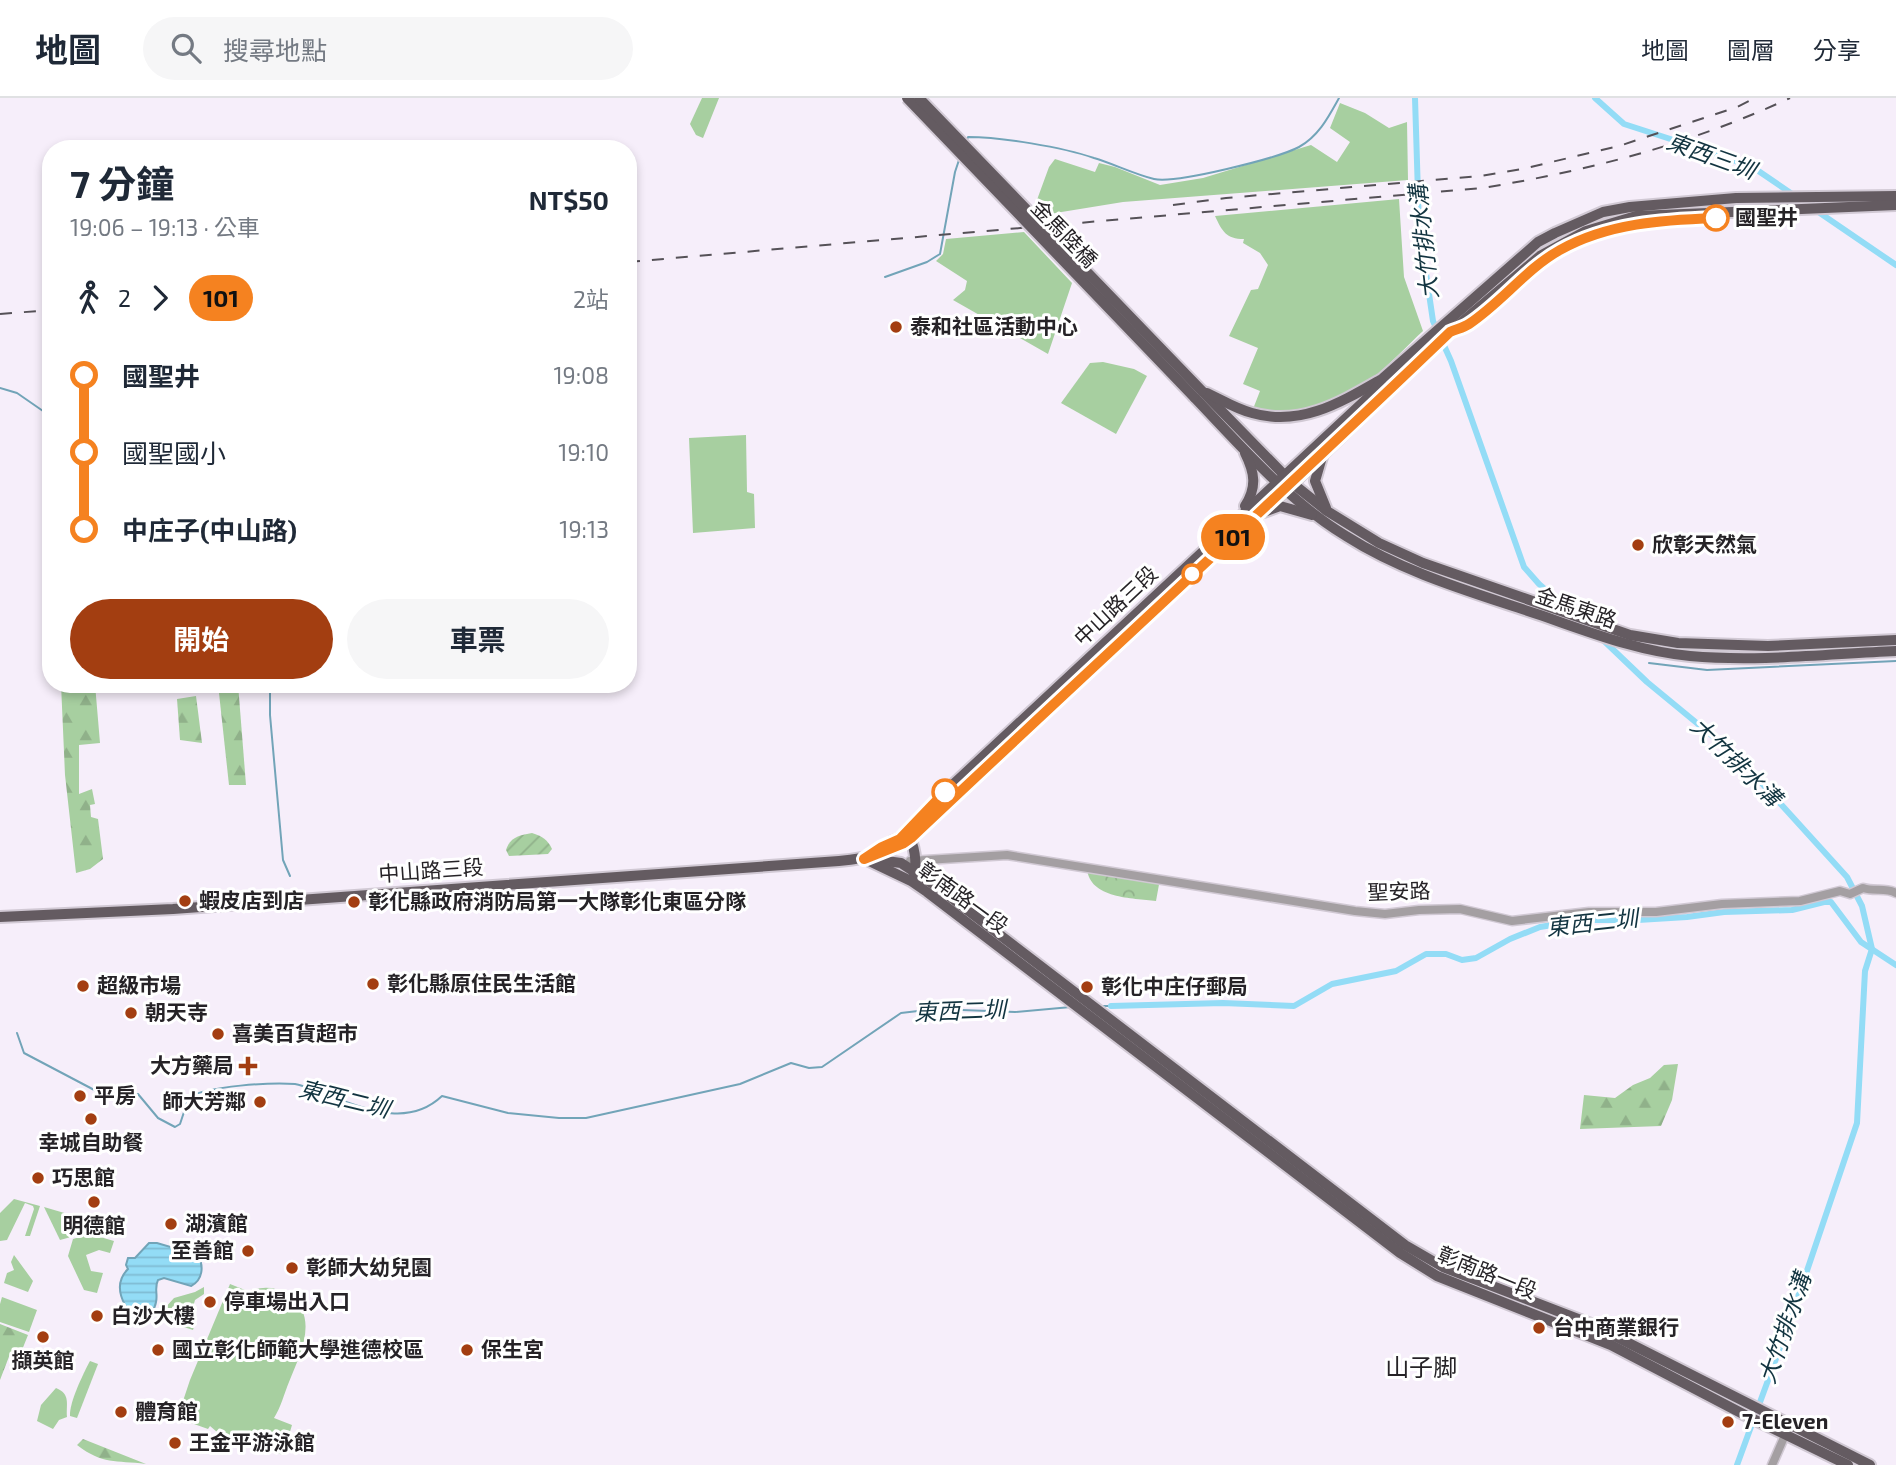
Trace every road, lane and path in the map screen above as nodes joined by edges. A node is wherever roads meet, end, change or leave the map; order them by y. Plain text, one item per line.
1 (906, 98) edge
2 (919, 98) edge
3 (1736, 195) junction
4 (1896, 196) edge
5 (1896, 205) edge
6 (1737, 214) junction
7 (1448, 328) junction
8 (1423, 350) junction
9 (1383, 378) junction
10 (1198, 394) junction
11 (1238, 442) junction
12 (1323, 453) junction
13 (1285, 482) junction
14 (1323, 514) junction
15 (1238, 518) junction
16 (1252, 519) junction
17 (1896, 640) edge
18 (1896, 651) edge
19 (905, 838) junction
20 (864, 859) junction
21 (910, 867) junction
22 (1896, 893) edge
23 (0, 917) edge
24 (1787, 1430) junction
25 (1772, 1465) edge
26 (1847, 1465) edge
27 (1870, 1465) edge

1 - 10 main road, 金馬陸橋, bridge
2 - 10 main road, 金馬陸橋, bridge
3 - 4 main road
3 - 6 main road
3 - 7 main road
5 - 6 main road
6 - 7 main road
7 - 8 main road
8 - 9 main road, 中山路三段
8 - 12 main road, 中山路三段
9 - 10 main road
9 - 13 main road, 中山路三段
10 - 11 main road
10 - 13 main road
11 - 13 main road
11 - 15 main road
12 - 13 main road, 中山路三段
12 - 14 main road
13 - 14 main road, 金馬東路
13 - 15 main road, 中山路三段
13 - 16 main road, 中山路三段
14 - 16 main road
14 - 17 main road, 金馬東路
14 - 18 main road, 金馬東路
15 - 19 main road, 中山路三段
16 - 19 main road, 中山路三段
19 - 20 main road, 中山路三段
19 - 21 main road
20 - 21 main road, 彰南路一段
20 - 21 main road, 彰南路一段
20 - 23 main road, 中山路三段
21 - 22 street, 聖安路
21 - 24 main road, 彰南路一段
24 - 25 street
24 - 26 main road
24 - 27 main road

